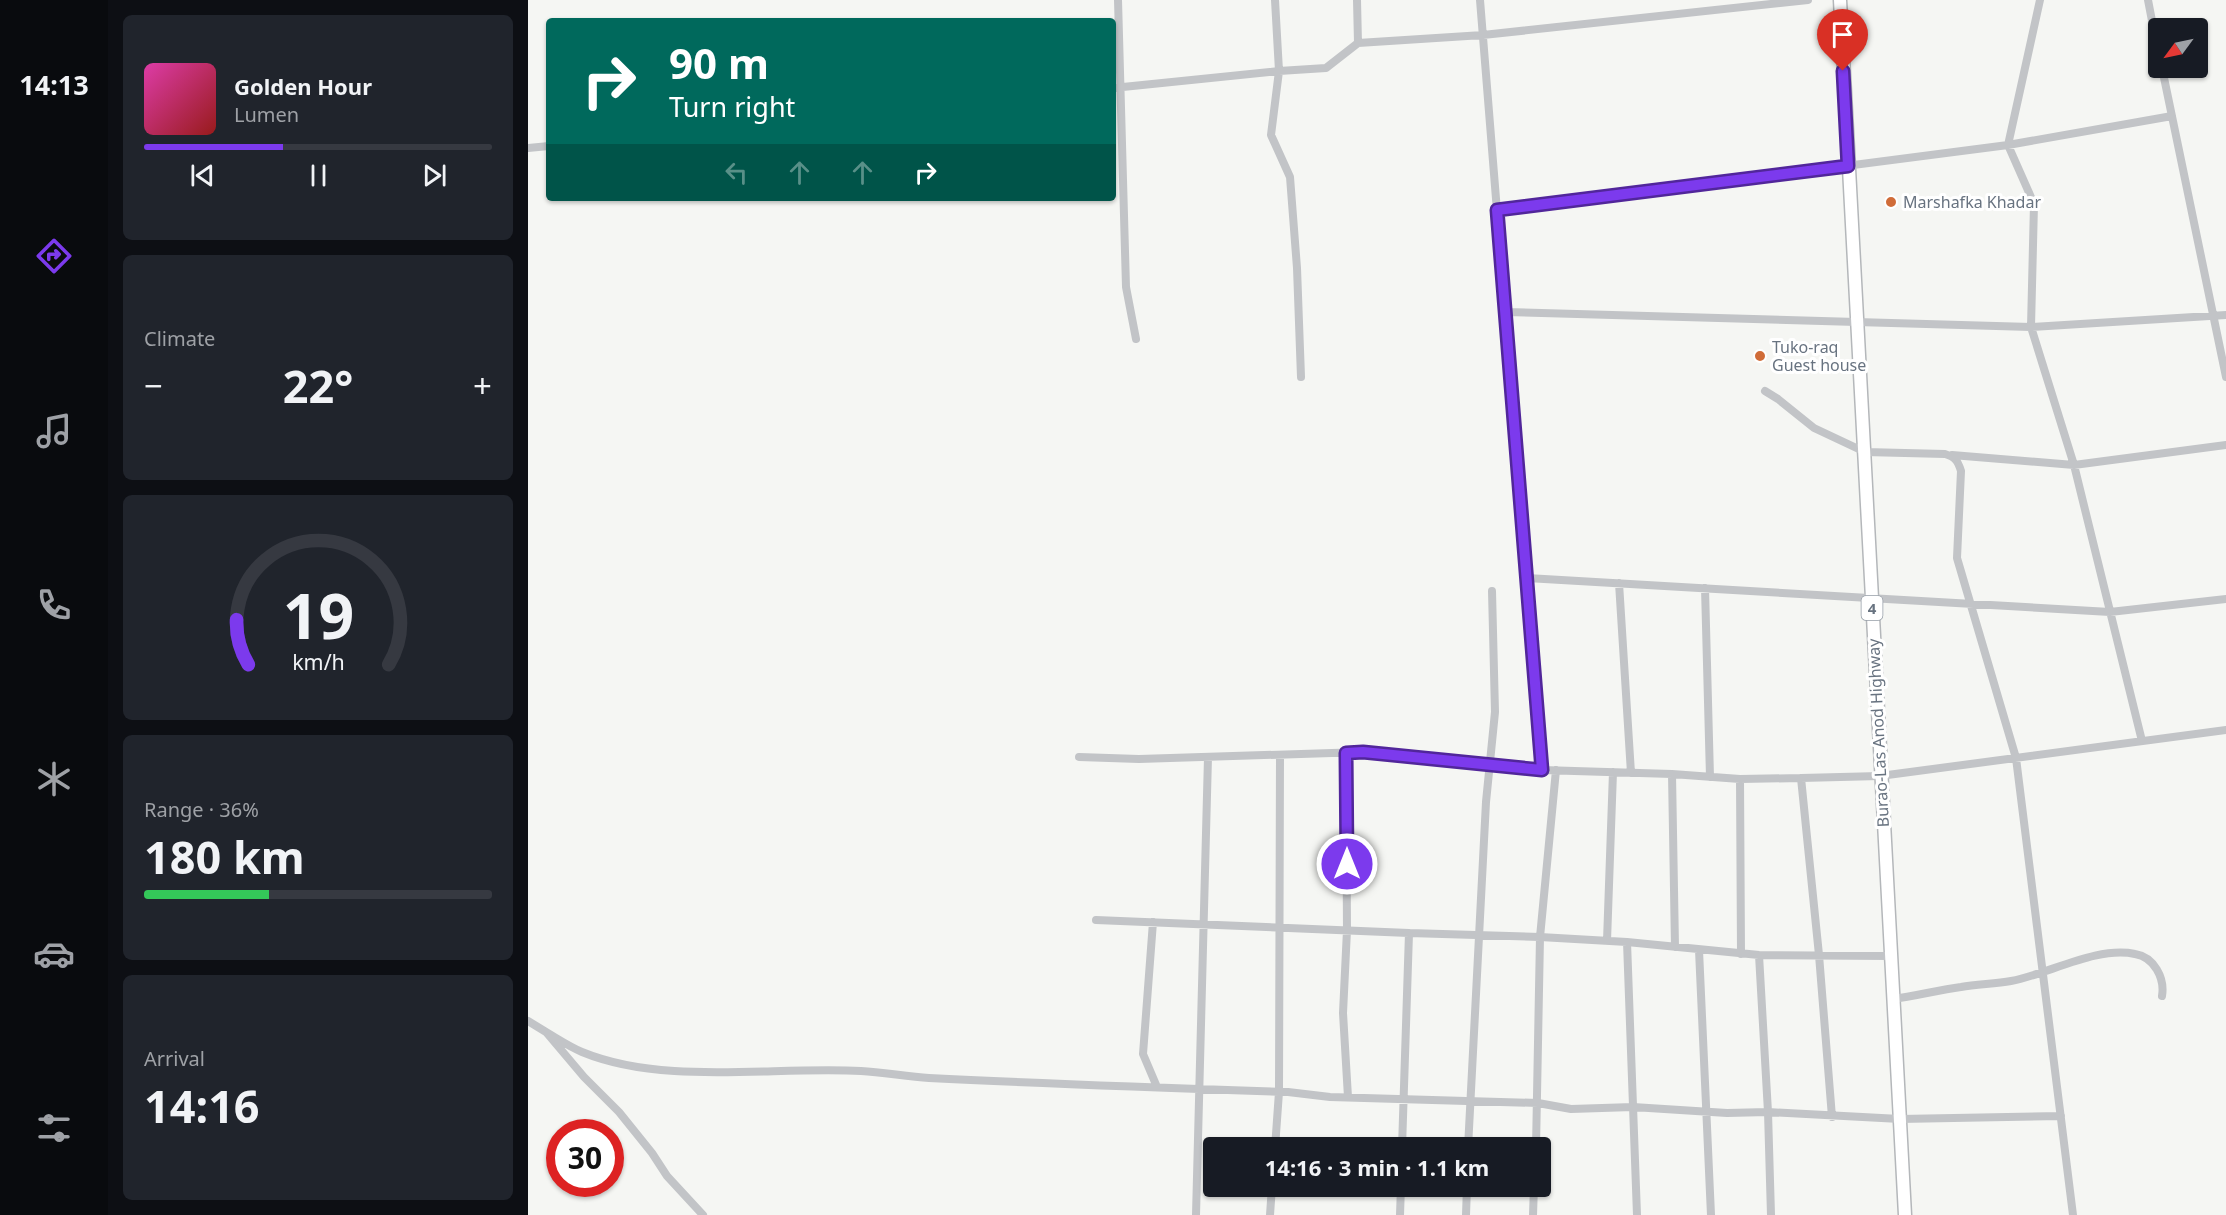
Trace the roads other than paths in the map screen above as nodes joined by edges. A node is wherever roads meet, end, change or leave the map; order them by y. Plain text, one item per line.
1 (1118, 0) edge
2 (1275, 0) edge
3 (1357, 0) edge
4 (1480, 0) edge
5 (1808, 0) edge
6 (1840, 0) edge
7 (2040, 0) edge
8 (2148, 0) edge
9 (2151, 18) edge
10 (1483, 35) junction
11 (1359, 43) junction
12 (1279, 71) junction
13 (2164, 78) edge
14 (1117, 88) edge
15 (2172, 116) junction
16 (2008, 145) junction
17 (546, 146) edge
18 (528, 148) edge
19 (1848, 166) junction
20 (1497, 210) junction
21 (1505, 312) junction
22 (2226, 315) edge
23 (2213, 316) junction
24 (1857, 322) junction
25 (2031, 327) junction
26 (1136, 339) dead end
27 (1301, 377) dead end
28 (2226, 377) edge
29 (1765, 391) dead end
30 (2226, 446) edge
31 (1865, 452) junction
32 (1945, 454) junction
33 (2074, 465) junction
34 (1527, 578) junction
35 (1619, 583) junction
36 (1705, 588) junction
37 (1491, 591) dead end
38 (1871, 597) junction
39 (2226, 600) edge
40 (1970, 603) junction
41 (2110, 612) junction
42 (2226, 730) edge
43 (2142, 741) junction
44 (1346, 753) junction
45 (1280, 755) junction
46 (1079, 756) dead end
47 (1208, 757) junction
48 (2016, 758) junction
49 (1490, 765) junction
50 (1542, 770) junction
51 (1556, 770) junction
52 (1613, 772) junction
53 (1631, 772) junction
54 (1672, 774) junction
55 (1880, 776) junction
56 (1710, 777) junction
57 (1801, 778) junction
58 (1740, 779) junction
59 (1096, 920) dead end
60 (1153, 922) junction
61 (1204, 924) junction
62 (1280, 927) junction
63 (1347, 930) junction
64 (1409, 933) junction
65 (1478, 935) junction
66 (1540, 937) junction
67 (1607, 941) junction
68 (1627, 942) junction
69 (1675, 947) junction
70 (1699, 950) junction
71 (1741, 954) junction
72 (1819, 955) junction
73 (1759, 956) junction
74 (1890, 956) junction
75 (2043, 974) junction
76 (2162, 996) dead end
77 (1893, 999) junction
78 (528, 1021) edge
79 (546, 1032) junction
80 (1157, 1087) junction
81 (1199, 1089) junction
82 (1279, 1092) junction
83 (1348, 1097) junction
84 (1404, 1098) junction
85 (1469, 1100) junction
86 (1538, 1103) junction
87 (1633, 1107) junction
88 (1707, 1112) junction
89 (1768, 1112) junction
90 (2061, 1116) junction
91 (1832, 1117) junction
92 (1900, 1119) junction
93 (1276, 1137) edge
94 (1402, 1137) edge
95 (1468, 1137) edge
96 (1536, 1137) edge
97 (1271, 1197) edge
98 (1401, 1197) edge
99 (1467, 1197) edge
100 (1534, 1197) edge
101 (703, 1215) edge
102 (1196, 1215) edge
103 (1270, 1215) edge
104 (1400, 1215) edge
105 (1466, 1215) edge
106 (1533, 1215) edge
107 (1637, 1215) edge
108 (1711, 1215) edge
109 (1771, 1215) edge
110 (1905, 1215) edge
111 (2073, 1215) edge

1 - 14 street
2 - 12 street
3 - 11 street
4 - 10 street
5 - 10 street
6 - 19 highway, Burao-Las Anod Highway / 4
7 - 16 street
8 - 9 street
10 - 11 street
10 - 20 street
11 - 12 street
12 - 14 street
12 - 27 street
13 - 15 street
14 - 26 street
15 - 16 street
15 - 23 street
16 - 19 street
16 - 25 street
17 - 18 street
19 - 20 street
19 - 24 highway, Burao-Las Anod Highway / 4
20 - 21 street
21 - 24 street
21 - 34 street
22 - 23 street
23 - 25 street
23 - 28 street
24 - 25 street
24 - 31 highway, Burao-Las Anod Highway / 4
25 - 33 street
29 - 31 street
30 - 33 street
31 - 32 street
31 - 38 highway, Burao-Las Anod Highway / 4
32 - 33 street
32 - 40 street
33 - 41 street
34 - 35 street
34 - 50 street
35 - 36 street
35 - 53 street
36 - 38 street
36 - 56 street
37 - 49 street
38 - 40 street
38 - 55 highway, Burao-Las Anod Highway / 4
39 - 41 street
40 - 41 street
40 - 48 street
41 - 43 street
42 - 43 street
43 - 48 street
44 - 45 street
44 - 49 street
44 - 63 street
45 - 47 street
45 - 62 street
46 - 47 street
47 - 61 street
48 - 55 street
48 - 75 street
49 - 50 street
49 - 65 street
50 - 51 street
51 - 52 street
51 - 66 street
52 - 53 street
52 - 67 street
53 - 54 street
54 - 56 street
54 - 69 street
55 - 57 street
55 - 74 highway, Burao-Las Anod Highway / 4
56 - 58 street
57 - 58 street
57 - 72 street
58 - 71 street
59 - 60 street
60 - 61 street
60 - 80 street
61 - 62 street
61 - 81 street
62 - 63 street
62 - 82 street
63 - 64 street
63 - 83 street
64 - 65 street
64 - 84 street
65 - 66 street
65 - 85 street
66 - 67 street
66 - 86 street
67 - 68 street
68 - 69 street
68 - 87 street
69 - 70 street
70 - 71 street
70 - 88 street
71 - 73 street
72 - 73 street
72 - 74 street
72 - 91 street
73 - 89 street
74 - 77 highway, Burao-Las Anod Highway / 4
75 - 76 street
75 - 77 street
75 - 90 street
77 - 92 highway, Burao-Las Anod Highway / 4
78 - 79 street
79 - 80 street
79 - 101 street
80 - 81 street
81 - 82 street
81 - 102 street
82 - 83 street
82 - 93 street
83 - 84 street
84 - 85 street
84 - 94 street
85 - 86 street
85 - 95 street
86 - 87 street
86 - 96 street
87 - 88 street
87 - 107 street
88 - 89 street
88 - 108 street
89 - 91 street
89 - 109 street
90 - 92 street
90 - 111 street
91 - 92 street
92 - 110 highway, Burao-Las Anod Highway / 4
97 - 103 street
98 - 104 street
99 - 105 street
100 - 106 street

